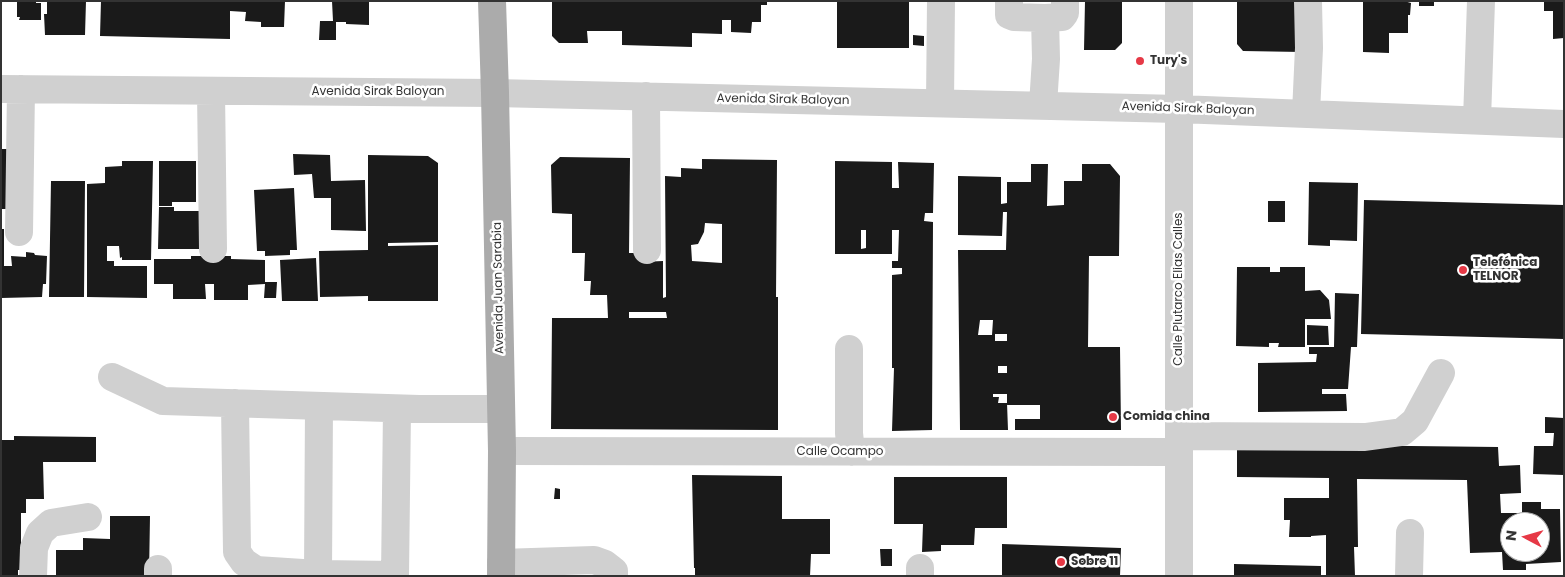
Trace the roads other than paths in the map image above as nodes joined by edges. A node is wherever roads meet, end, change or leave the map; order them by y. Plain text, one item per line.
1 (492, 1) edge
2 (941, 1) edge
3 (1009, 1) edge
4 (1179, 1) edge
5 (1308, 1) edge
6 (1481, 1) edge
7 (1055, 10) edge
8 (11, 89) edge
9 (211, 91) junction
10 (495, 93) junction
11 (646, 96) junction
12 (940, 103) junction
13 (1043, 106) junction
14 (1179, 109) junction
15 (1306, 113) junction
16 (1477, 120) junction
17 (1564, 124) edge
18 (19, 232) dead end
19 (213, 249) dead end
20 (648, 250) dead end
21 (849, 349) dead end
22 (1441, 373) dead end
23 (112, 377) dead end
24 (234, 403) junction
25 (319, 406) junction
26 (397, 409) junction
27 (501, 409) junction
28 (1179, 444) junction
29 (502, 450) junction
30 (851, 452) junction
31 (88, 517) dead end
32 (1410, 533) dead end
33 (501, 570) edge
34 (318, 574) junction
35 (33, 576) edge
36 (395, 576) edge
37 (614, 576) edge
38 (1179, 576) edge
39 (1409, 576) edge

1 - 10 main road, Avenida Juan Sarabia
2 - 12 street
3 - 7 street
4 - 14 street, Calle Plutarco Elias Calles
5 - 15 street
6 - 16 street
7 - 13 street
8 - 9 street, Avenida Sirak Baloyan
8 - 18 street
9 - 10 street, Avenida Sirak Baloyan
9 - 19 street
10 - 11 street, Avenida Sirak Baloyan
10 - 27 main road, Avenida Juan Sarabia
11 - 12 street, Avenida Sirak Baloyan
11 - 20 street
12 - 13 street, Avenida Sirak Baloyan
13 - 14 street, Avenida Sirak Baloyan
14 - 15 street, Avenida Sirak Baloyan
14 - 28 street, Calle Plutarco Elias Calles
15 - 16 street, Avenida Sirak Baloyan
16 - 17 street, Avenida Sirak Baloyan
21 - 30 street
22 - 28 street, Calle Ocampo
23 - 24 street
24 - 25 street
24 - 34 street
25 - 26 street
25 - 34 street
26 - 27 street
26 - 36 street
27 - 29 main road, Avenida Juan Sarabia
28 - 30 street, Calle Ocampo
28 - 38 street, Calle Plutarco Elias Calles
29 - 30 street, Calle Ocampo
29 - 33 main road, Avenida Juan Sarabia
31 - 35 street
32 - 39 street
33 - 37 street
34 - 36 street

